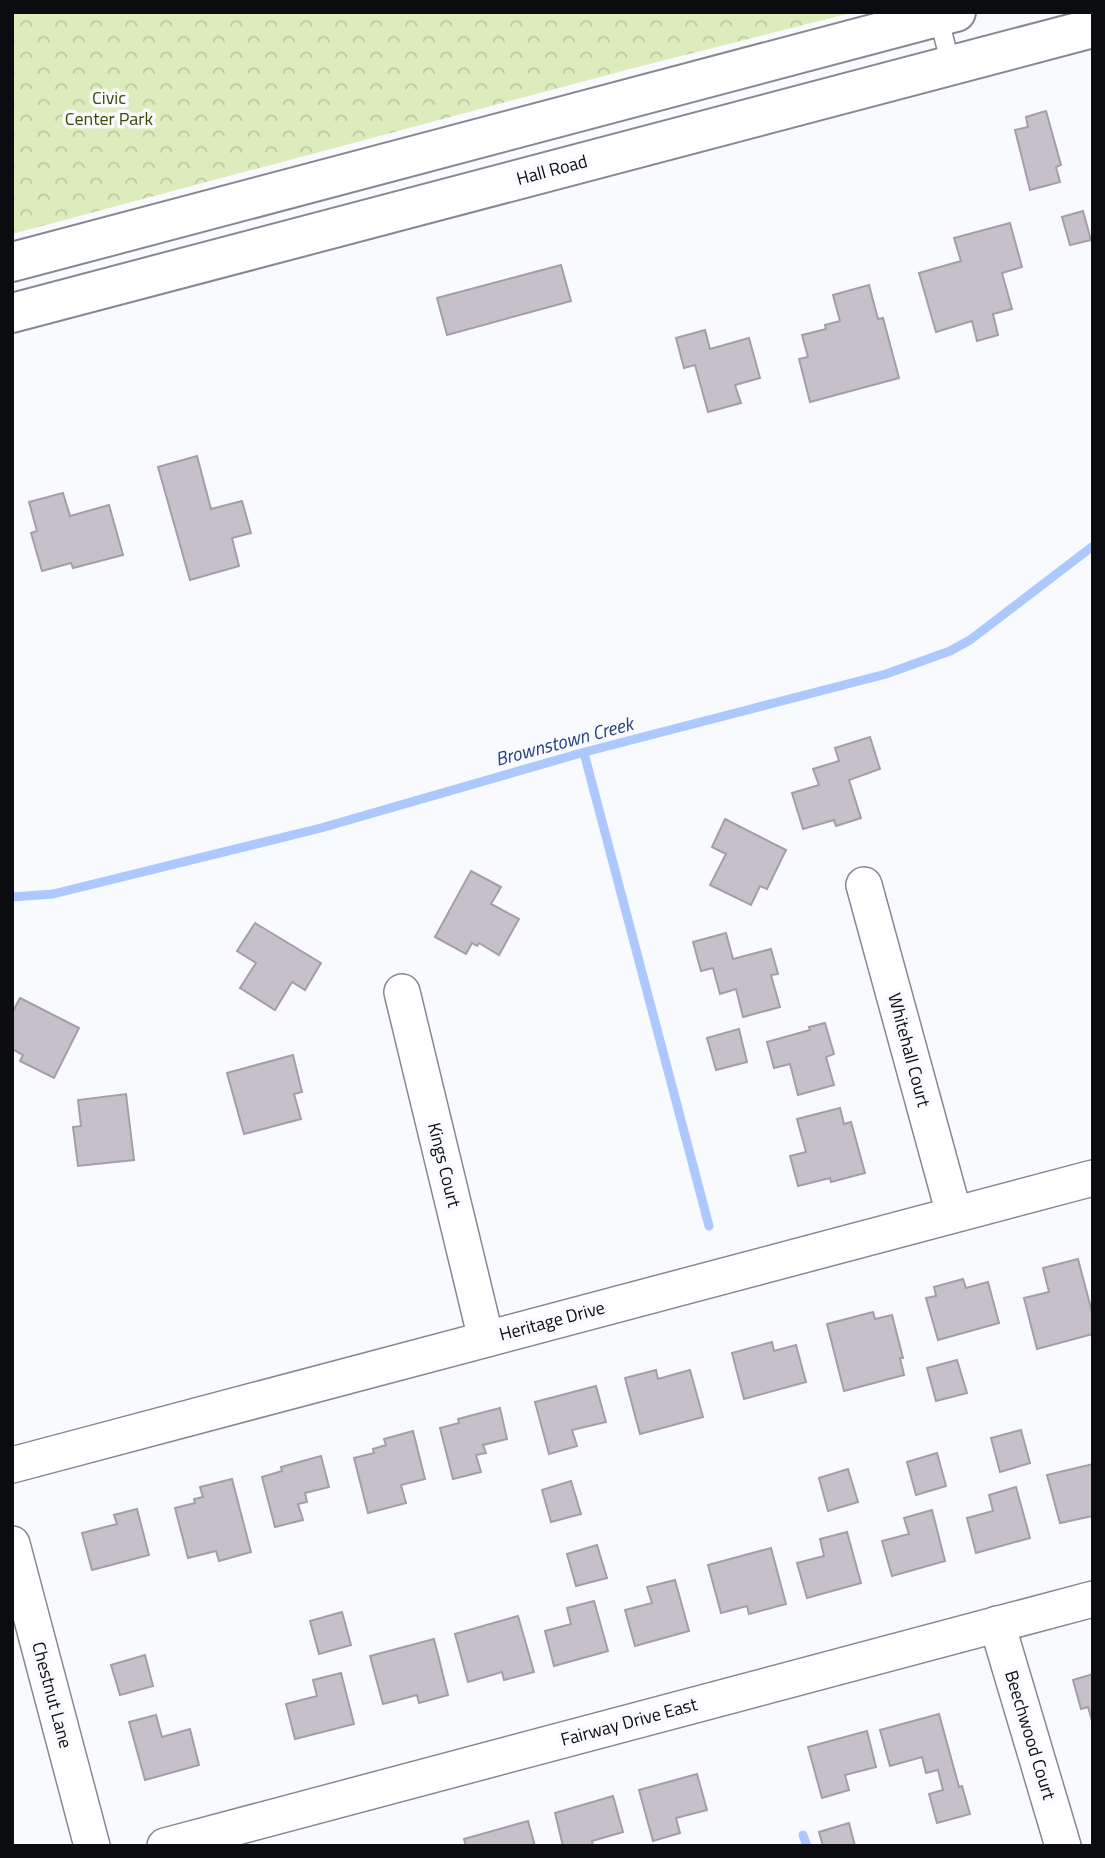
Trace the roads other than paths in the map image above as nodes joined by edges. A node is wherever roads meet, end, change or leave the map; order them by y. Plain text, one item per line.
1 (944, 14) edge
2 (1093, 28) edge
3 (951, 65) junction
4 (12, 261) edge
5 (12, 313) edge
6 (864, 885) dead end
7 (402, 992) dead end
8 (1093, 1178) edge
9 (954, 1214) junction
10 (486, 1339) junction
11 (12, 1465) edge
12 (12, 1544) edge
13 (1093, 1599) edge
14 (997, 1624) junction
15 (92, 1846) edge
16 (165, 1846) edge
17 (1063, 1846) edge

1 - 3 lane
1 - 4 street
2 - 3 street, Hall Road
3 - 5 street, Hall Road
6 - 9 street, Whitehall Court
7 - 10 street, Kings Court
8 - 9 street, Heritage Drive
9 - 10 street, Heritage Drive
10 - 11 street, Heritage Drive
12 - 15 street, Chestnut Lane
13 - 14 street, Fairway Drive East
14 - 16 street, Fairway Drive East
14 - 17 street, Beechwood Court

